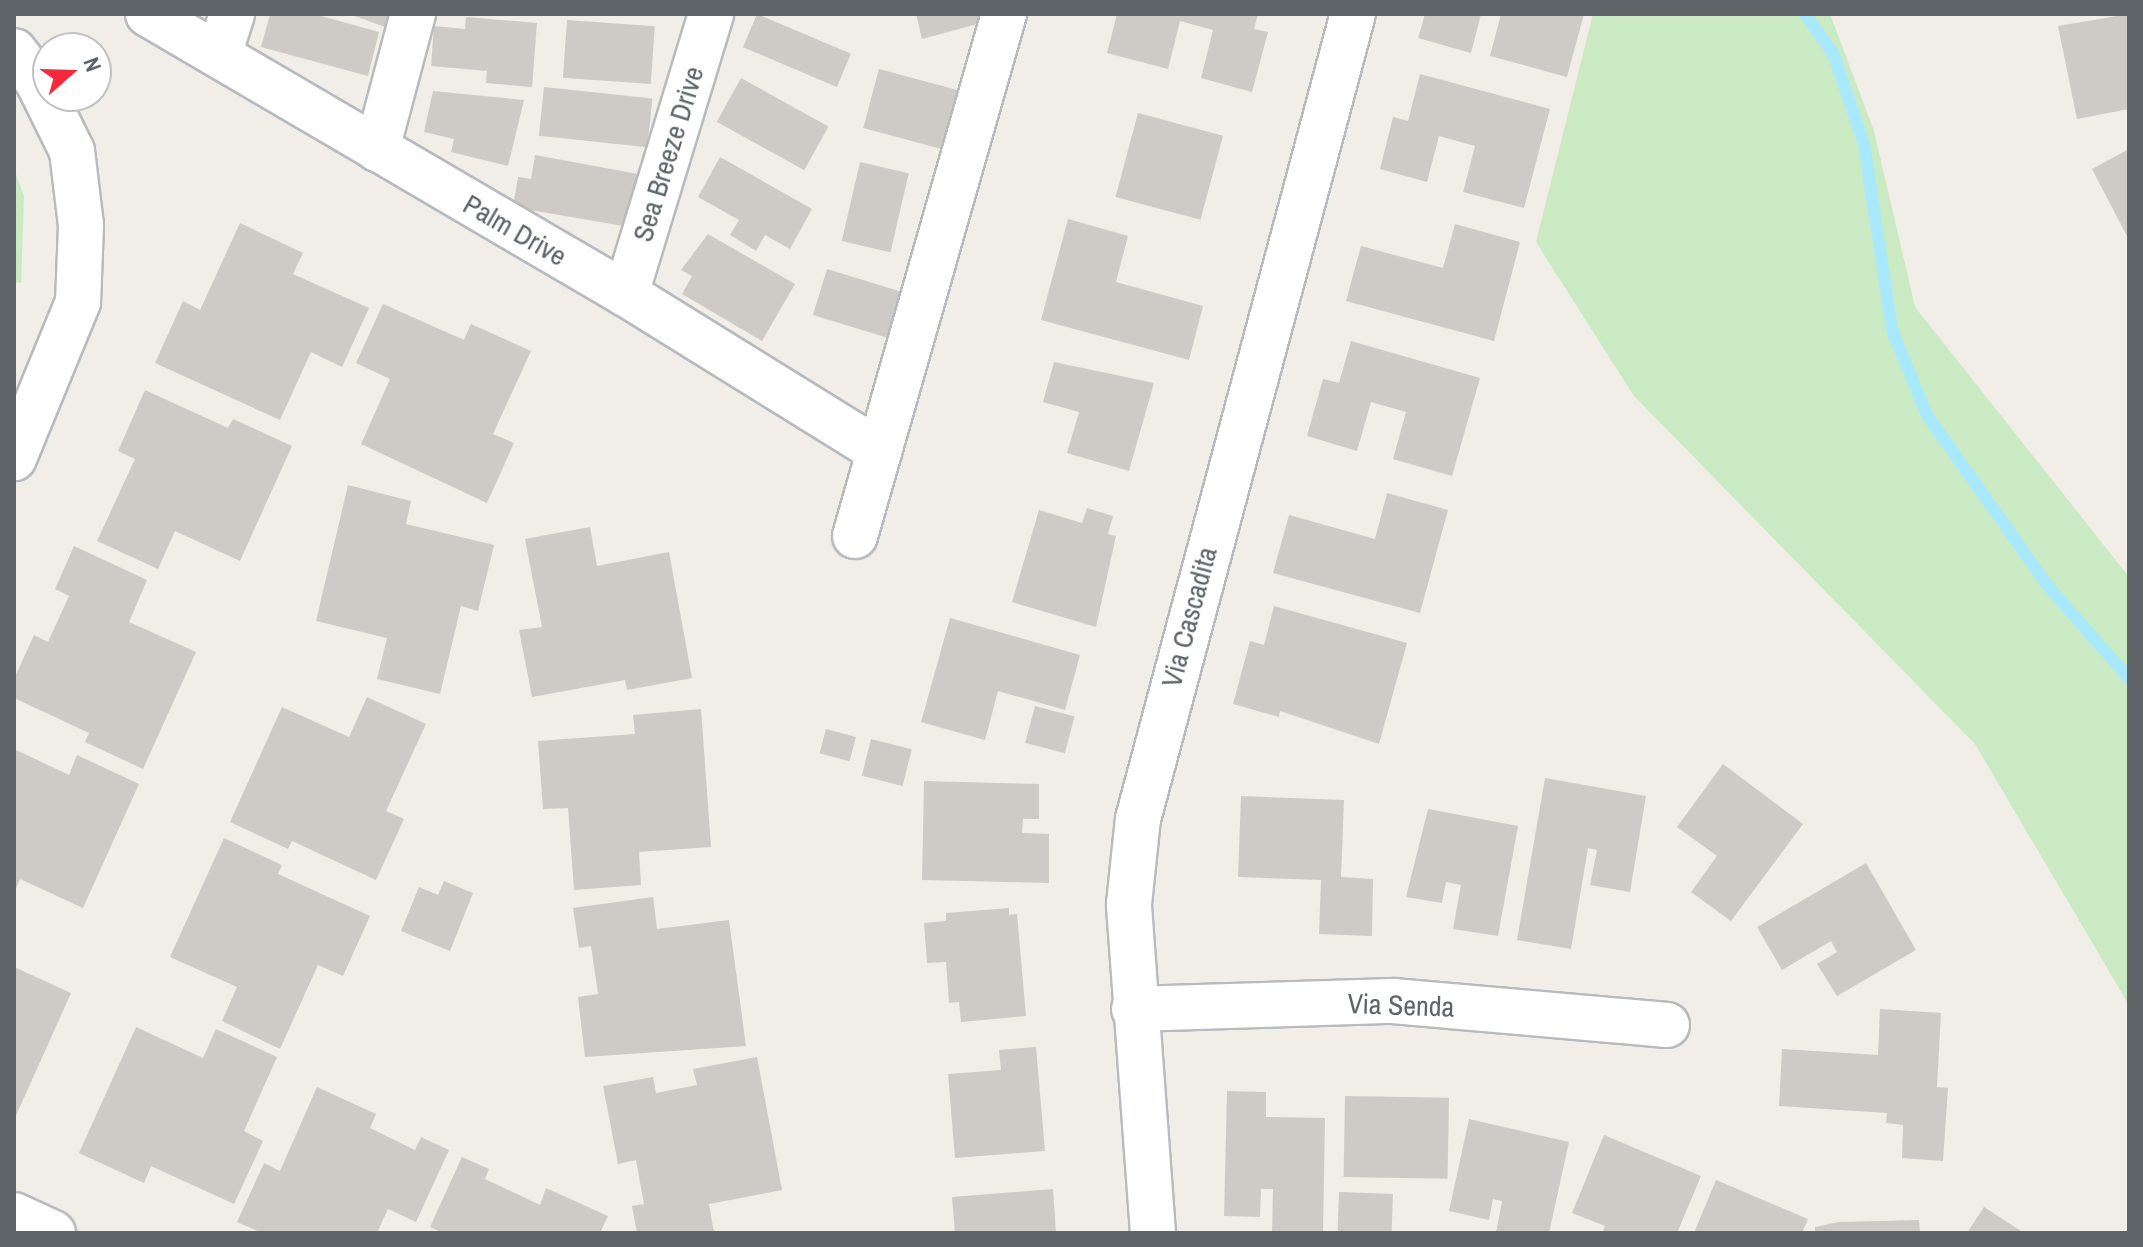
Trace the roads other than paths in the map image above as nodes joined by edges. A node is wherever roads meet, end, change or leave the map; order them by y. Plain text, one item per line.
1 (148, 14) edge
2 (232, 14) edge
3 (413, 14) edge
4 (711, 14) edge
5 (1004, 14) edge
6 (1353, 14) edge
7 (14, 51) edge
8 (219, 55) junction
9 (377, 149) junction
10 (626, 294) junction
11 (879, 451) junction
12 (14, 458) edge
13 (855, 536) dead end
14 (1134, 1009) junction
15 (1667, 1025) dead end
16 (14, 1215) edge
17 (53, 1233) edge
18 (1153, 1233) edge

1 - 8 street, Palm Drive
2 - 8 street
3 - 9 street
4 - 10 street, Sea Breeze Drive
5 - 11 street
6 - 14 street, Via Cascadita
7 - 12 street
8 - 9 street, Palm Drive
9 - 10 street, Palm Drive
10 - 11 street, Palm Drive
11 - 13 street
14 - 15 street, Via Senda
14 - 18 street, Via Cascadita
16 - 17 street

